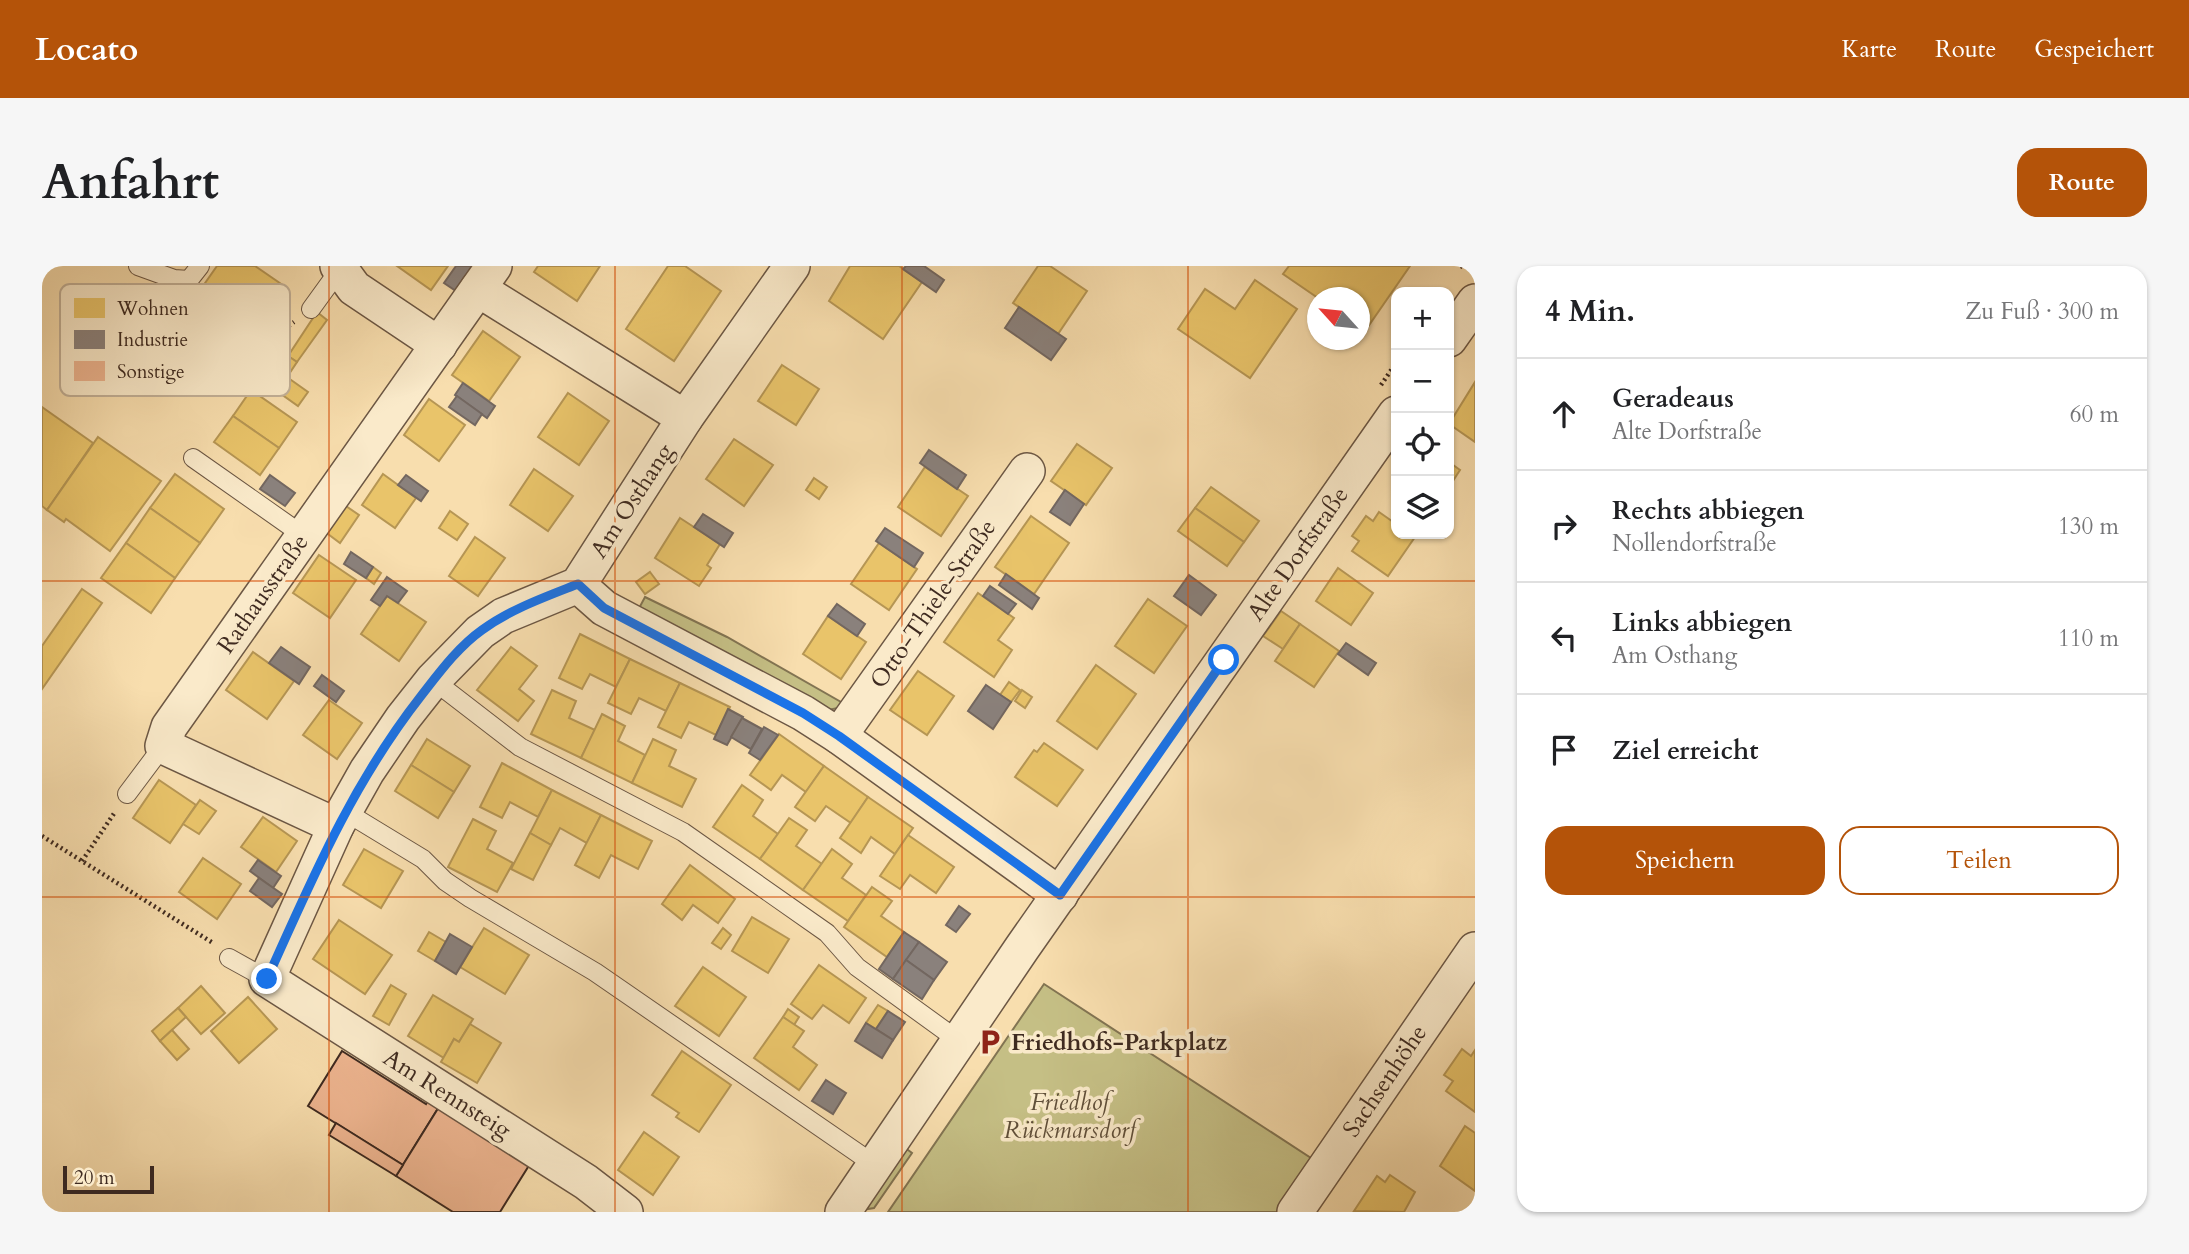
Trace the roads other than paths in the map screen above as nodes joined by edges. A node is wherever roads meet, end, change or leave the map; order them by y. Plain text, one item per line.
1 (138, 266) edge
2 (792, 266) edge
3 (339, 267) edge
4 (194, 273) edge
5 (486, 277) edge
6 (1475, 302) edge
7 (311, 309) road end
8 (1454, 332) edge
9 (439, 345) junction
10 (685, 418) junction
11 (1391, 421) edge
12 (193, 458) dead end
13 (1027, 471) dead end
14 (304, 537) junction
15 (578, 584) junction
16 (433, 680) junction
17 (839, 736) junction
18 (163, 746) junction
19 (127, 794) road end
20 (340, 819) junction
21 (1060, 895) junction
22 (1475, 950) edge
23 (229, 958) road end
24 (267, 979) junction
25 (959, 1041) junction
26 (876, 1165) junction
27 (625, 1212) edge
28 (843, 1212) edge
29 (1295, 1212) edge

1 - 4 lane
2 - 10 street, Am Osthang
3 - 7 lane
3 - 9 street
5 - 9 street, Rathausstraße
5 - 10 street, Rathausstraße
6 - 8 street
9 - 14 street, Rathausstraße
10 - 15 street, Am Osthang
11 - 21 street, Alte Dorfstraße
12 - 14 lane
13 - 17 street, Otto-Thiele-Straße
14 - 18 street, Rathausstraße
15 - 16 street, Am Osthang
15 - 17 street
16 - 20 street, Am Osthang
16 - 25 lane
17 - 21 street
18 - 19 lane
18 - 20 street
20 - 24 street, Am Osthang
20 - 26 lane
21 - 25 street, Alte Dorfstraße
22 - 29 street, Sachsenhöhe
23 - 24 lane
24 - 27 street, Am Rennsteig
25 - 26 street, Alte Dorfstraße
26 - 28 street, Alte Dorfstraße

